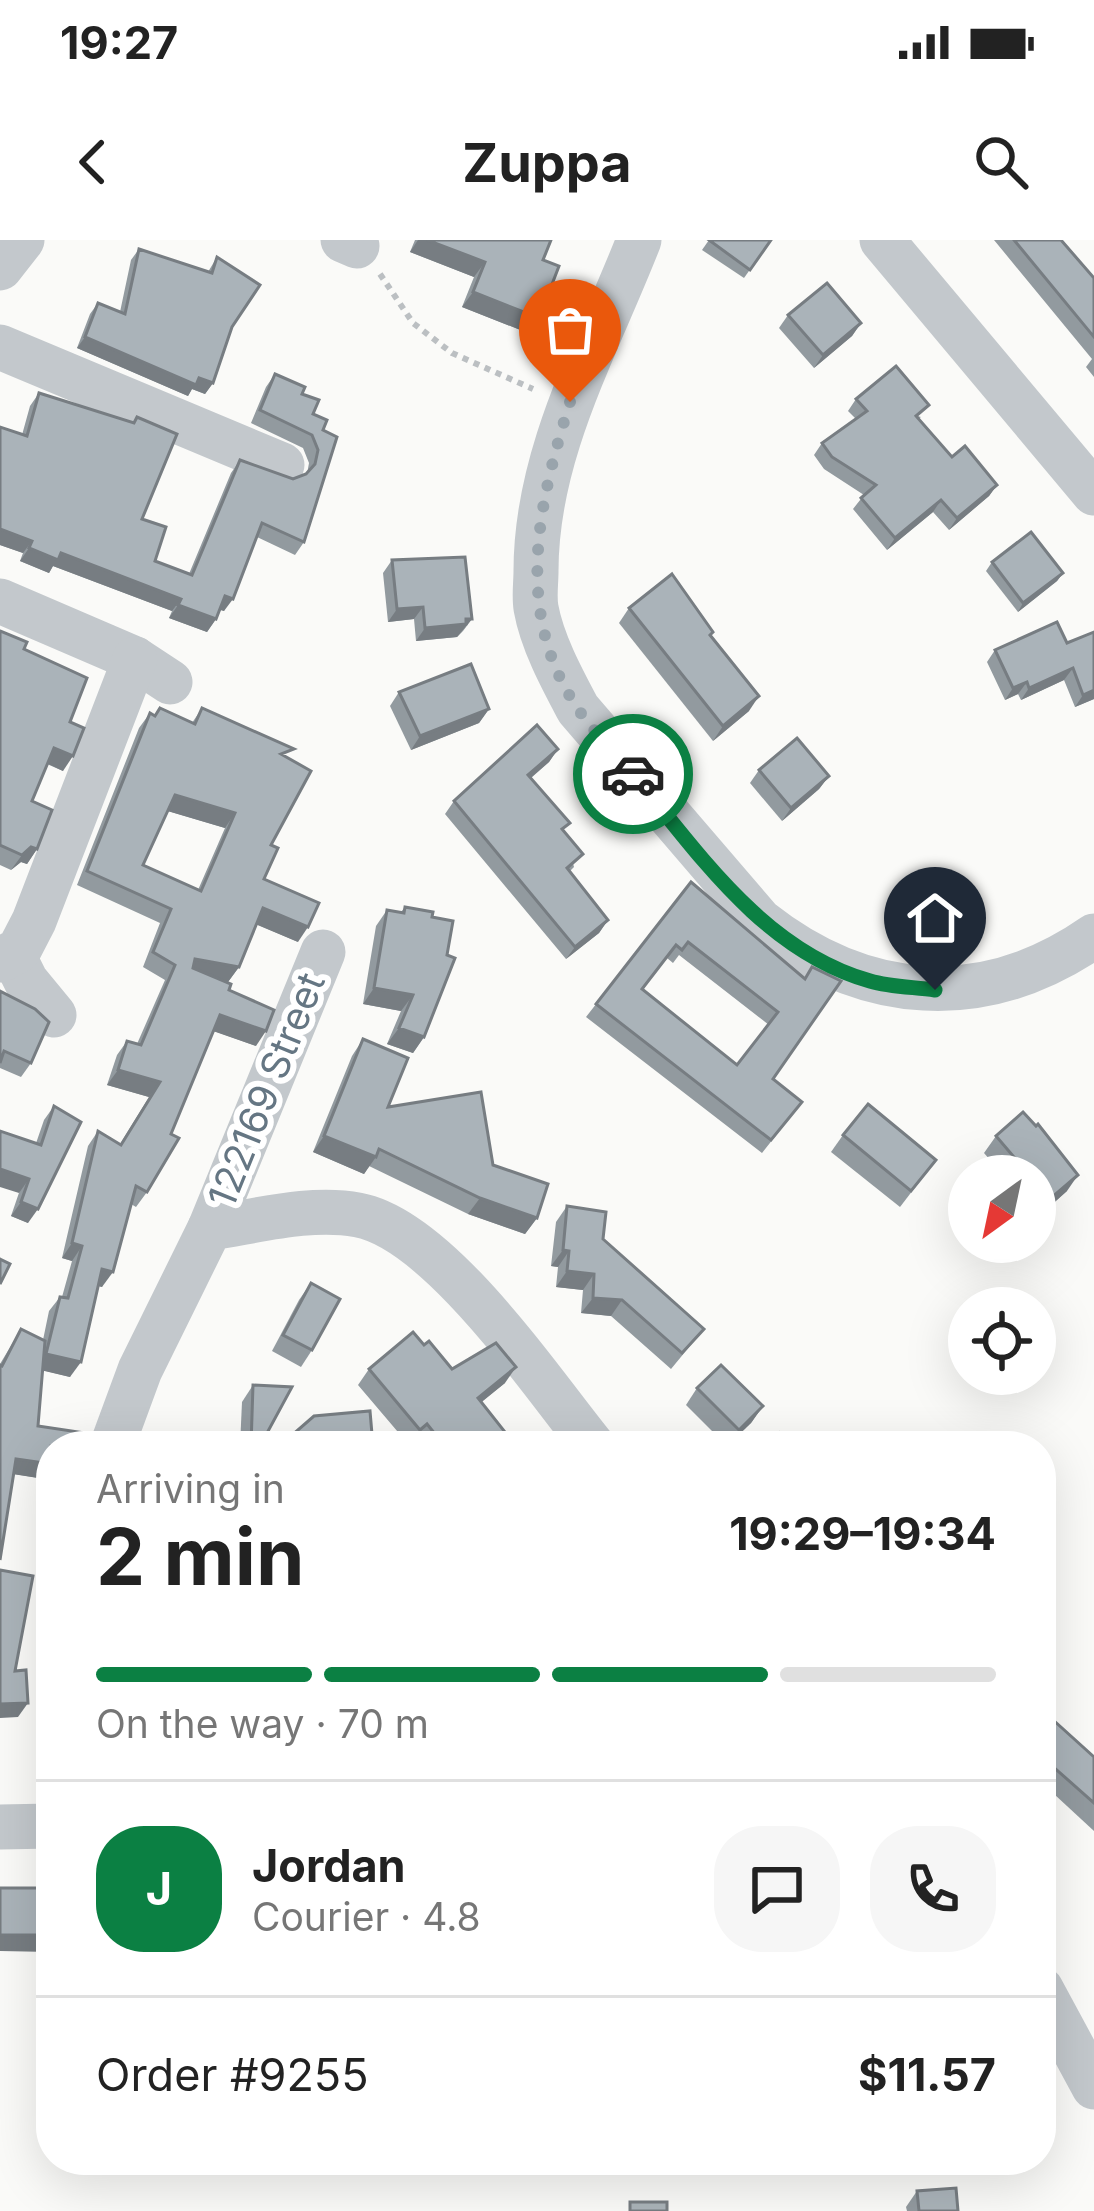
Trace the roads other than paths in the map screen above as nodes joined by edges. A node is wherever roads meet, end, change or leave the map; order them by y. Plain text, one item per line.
1 (22, 240) edge
2 (639, 240) edge
3 (882, 240) edge
4 (0, 268) edge
5 (0, 347) edge
6 (282, 465) dead end
7 (1094, 494) edge
8 (0, 601) edge
9 (1094, 936) edge
10 (323, 952) dead end
11 (7, 958) edge
12 (54, 1015) dead end
13 (210, 1228) junction
14 (118, 1431) edge
15 (581, 1431) edge
16 (36, 1826) edge
17 (0, 1827) edge
18 (1056, 2016) edge
19 (1094, 2087) edge

1 - 4 street
2 - 9 street
3 - 7 street
5 - 6 street
8 - 11 street
10 - 13 street, 122169 Street
11 - 12 street
13 - 14 street, 122169 Street
13 - 15 street
16 - 17 street
18 - 19 street

